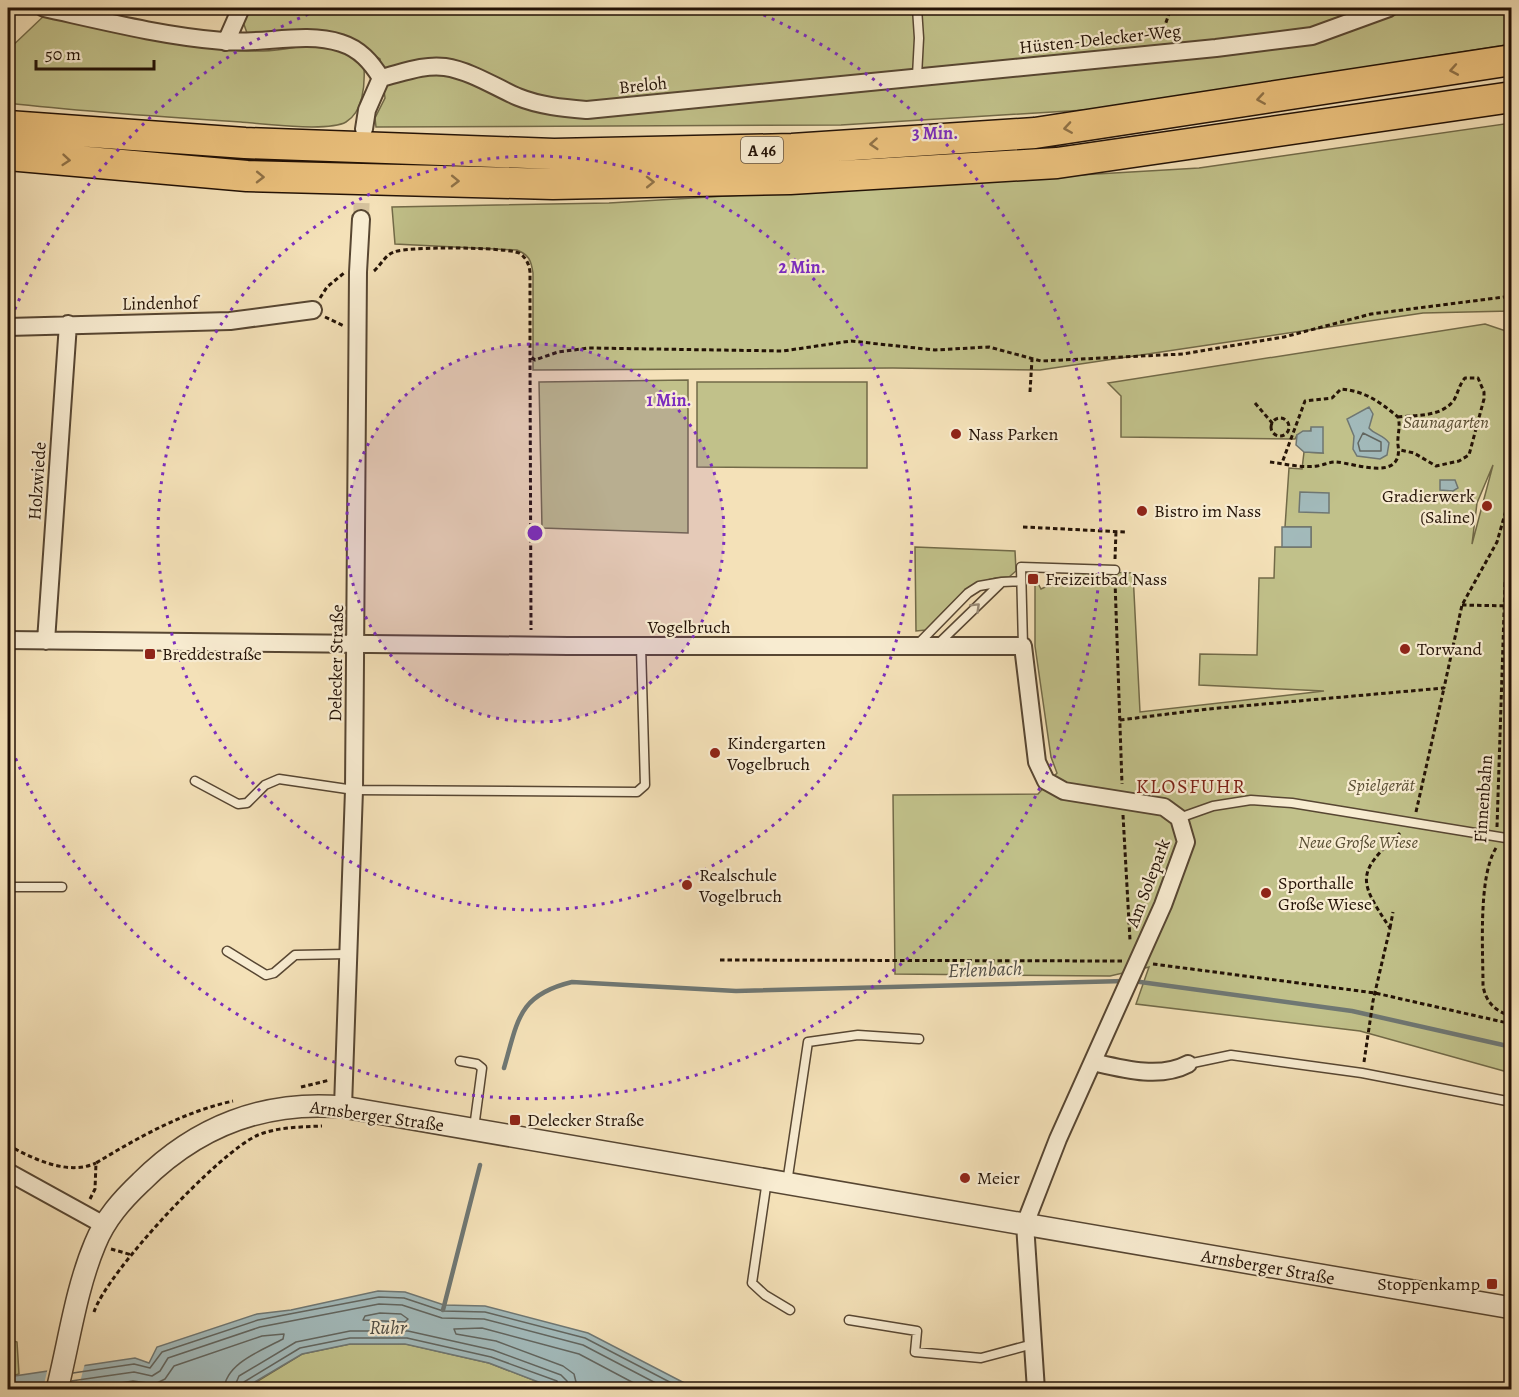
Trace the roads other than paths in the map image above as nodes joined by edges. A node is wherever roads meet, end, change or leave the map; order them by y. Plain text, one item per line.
1 (44, 8) edge
2 (241, 8) edge
3 (917, 8) edge
4 (1389, 8) edge
5 (226, 42) junction
6 (1512, 60) edge
7 (917, 76) junction
8 (381, 78) junction
9 (1512, 97) edge
10 (8, 126) edge
11 (364, 129) tunnel mouth
12 (8, 155) edge
13 (361, 219) tunnel mouth
14 (313, 310) road end
15 (68, 324) junction
16 (8, 327) edge
17 (1115, 570) road end
18 (1021, 581) junction
19 (1002, 582) junction
20 (8, 640) edge
21 (46, 641) junction
22 (356, 644) junction
23 (917, 645) junction
24 (937, 645) junction
25 (641, 646) junction
26 (1023, 646) junction
27 (195, 781) dead end
28 (354, 790) junction
29 (1179, 818) junction
30 (1512, 839) edge
31 (8, 887) edge
32 (62, 888) dead end
33 (227, 951) dead end
34 (348, 954) junction
35 (919, 1039) dead end
36 (460, 1061) dead end
37 (1093, 1062) junction
38 (1188, 1064) joint
39 (1512, 1102) edge
40 (343, 1107) junction
41 (474, 1130) junction
42 (8, 1172) edge
43 (777, 1181) junction
44 (1025, 1224) junction
45 (104, 1225) junction
46 (1512, 1308) edge
47 (790, 1310) dead end
48 (849, 1320) dead end
49 (1033, 1344) junction
50 (57, 1389) edge
51 (1036, 1389) edge

1 - 5 street
2 - 5 street
3 - 7 lane
4 - 7 street, Hüsten-Delecker-Weg
5 - 8 street
6 -> 10 highway, A 46
7 - 8 street, Breloh
8 - 11 street
12 -> 9 highway, A 46
13 - 22 street, Delecker Straße
14 - 15 street, Lindenhof
15 - 16 street, Lindenhof
15 - 21 street, Holzwiede
17 - 18 lane, Am Solepark
18 - 19 lane
18 - 26 lane, Am Solepark
19 - 23 lane
24 -> 19 lane
20 - 21 street
21 - 22 street
22 - 25 street, Vogelbruch
22 - 28 street, Delecker Straße
23 - 24 street, Vogelbruch
23 - 25 street, Vogelbruch
24 - 26 street, Vogelbruch
25 - 28 lane
26 - 29 street, Am Solepark
27 - 28 lane
28 - 34 street, Delecker Straße
29 - 30 lane
29 - 37 street, Am Solepark
31 - 32 lane
33 - 34 lane
34 - 40 street, Delecker Straße
35 - 43 lane
36 - 41 lane
37 - 38 street
37 - 44 street, Am Solepark
38 - 39 lane
40 - 41 street, Arnsberger Straße
40 - 45 street, Arnsberger Straße
41 - 43 street, Arnsberger Straße
42 - 45 street
43 - 44 street, Arnsberger Straße
43 - 47 lane
44 - 46 street, Arnsberger Straße
44 - 49 street
45 - 50 street, Arnsberger Straße
48 - 49 lane
49 - 51 street

